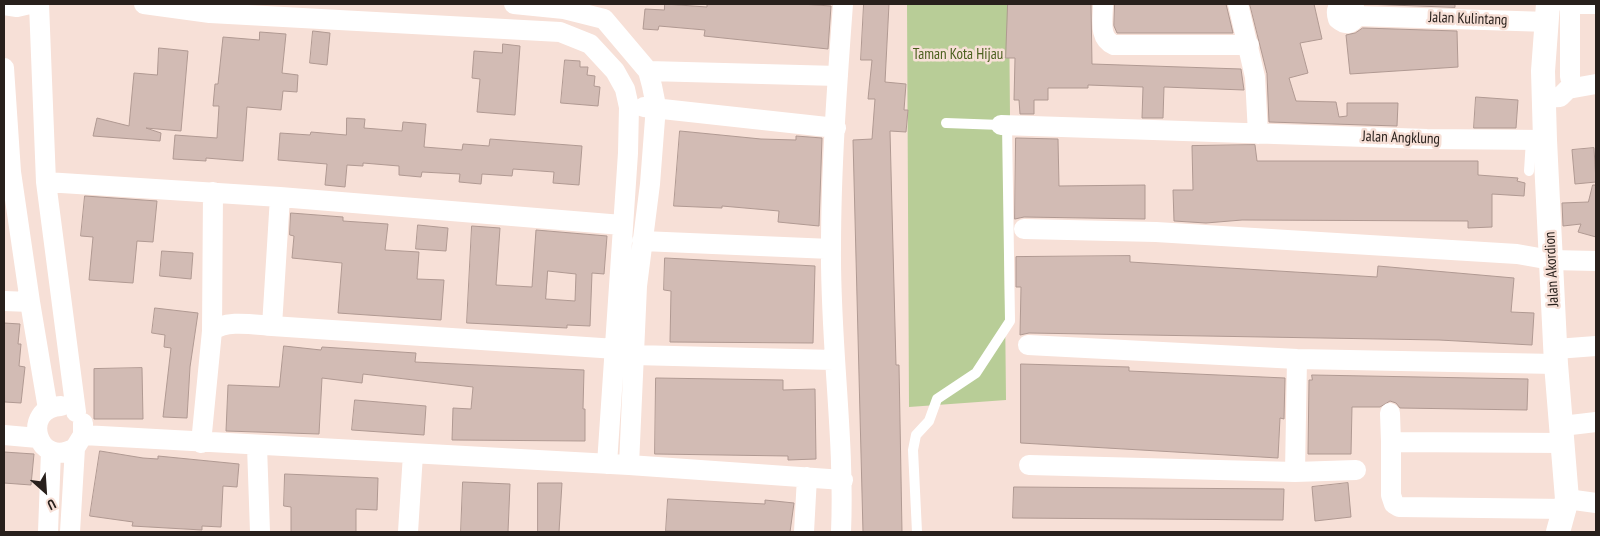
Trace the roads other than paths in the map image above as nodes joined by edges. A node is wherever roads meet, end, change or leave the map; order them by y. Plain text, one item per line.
1 (4, 4) edge
2 (30, 4) edge
3 (38, 4) edge
4 (144, 4) edge
5 (514, 4) edge
6 (843, 4) edge
7 (1103, 4) edge
8 (1238, 4) edge
9 (1568, 4) edge
10 (1596, 4) edge
11 (1350, 8) edge
12 (564, 9) junction
13 (254, 10) edge
14 (610, 11) edge
15 (1548, 13) edge
16 (560, 32) junction
17 (1248, 45) junction
18 (4, 68) edge
19 (648, 71) junction
20 (838, 76) junction
21 (1570, 77) dead end
22 (1543, 84) junction
23 (1596, 84) edge
24 (656, 106) junction
25 (629, 107) junction
26 (946, 123) dead end
27 (1004, 125) junction
28 (836, 128) junction
29 (1258, 134) junction
30 (1538, 140) junction
31 (1529, 171) dead end
32 (7, 172) edge
33 (46, 182) junction
34 (213, 192) junction
35 (280, 197) junction
36 (622, 225) junction
37 (1024, 229) dead end
38 (53, 238) junction
39 (22, 241) junction
40 (642, 241) junction
41 (831, 249) junction
42 (1551, 260) junction
43 (1596, 261) edge
44 (628, 285) junction
45 (4, 301) edge
46 (30, 302) junction
47 (272, 326) junction
48 (212, 331) junction
49 (1028, 345) dead end
50 (1596, 346) edge
51 (625, 352) junction
52 (1556, 357) junction
53 (1297, 359) junction
54 (834, 360) junction
55 (48, 409) junction
56 (76, 412) junction
57 (1390, 413) dead end
58 (1596, 422) edge
59 (1563, 434) junction
60 (4, 435) edge
61 (79, 442) junction
62 (1391, 442) junction
63 (201, 443) junction
64 (44, 445) junction
65 (257, 446) junction
66 (413, 454) junction
67 (607, 464) junction
68 (1030, 465) dead end
69 (629, 466) junction
70 (1356, 470) dead end
71 (1295, 472) junction
72 (807, 477) junction
73 (843, 480) junction
74 (1596, 503) edge
75 (1567, 504) junction
76 (48, 532) edge
77 (70, 532) edge
78 (260, 532) edge
79 (408, 532) edge
80 (804, 532) edge
81 (841, 532) edge
82 (917, 532) edge
83 (1558, 532) edge

1 - 2 street
3 - 33 street
4 - 13 street
5 - 12 street
6 - 20 street
7 - 17 street
8 - 17 street
9 - 10 street
9 - 21 street
11 - 15 street, Jalan Kulintang
12 - 14 street
12 - 16 street
13 - 16 street
14 - 19 street
15 - 22 street, Jalan Akordion
16 - 25 street
17 - 29 street
18 - 32 street
19 - 20 street
19 - 24 street
20 - 28 street
22 - 23 street
22 - 30 street, Jalan Akordion
24 - 25 street
24 - 28 street
24 - 40 street
25 - 36 street
26 - 27 lane
27 - 29 street, Jalan Angklung
27 - 82 lane
28 - 41 street
29 - 30 street, Jalan Angklung
30 - 31 lane
30 - 42 street, Jalan Akordion
32 - 39 street
33 - 34 street
33 - 38 street
34 - 35 street
34 - 48 street
35 - 36 street
35 - 47 street
36 - 44 street
37 - 42 street
38 - 39 street
38 - 56 street
39 - 46 street
40 - 41 street
40 - 44 street
41 - 54 street
42 - 43 street
42 - 52 street, Jalan Akordion
44 - 51 street
45 - 46 street
46 - 55 street
47 - 48 street
47 - 51 street
48 - 63 street
49 - 53 street
50 - 52 street
51 - 54 street
51 - 67 street
51 - 69 street
52 - 53 street
52 - 59 street, Jalan Akordion
53 - 71 street
54 - 73 street
55 - 56 street
55 - 64 street
56 - 61 street
57 - 62 street
58 - 59 street
59 - 62 street
59 - 75 street, Jalan Akordion
60 - 64 street
61 - 63 street
61 - 64 street
61 - 77 street
62 - 75 street
63 - 65 street
64 - 76 street
65 - 66 street
65 - 78 street
66 - 67 street
66 - 79 street
67 - 69 street
68 - 71 street
69 - 72 street
70 - 71 street
72 - 73 street
72 - 80 street
73 - 81 street
74 - 75 street
75 - 83 street, Jalan Akordion

